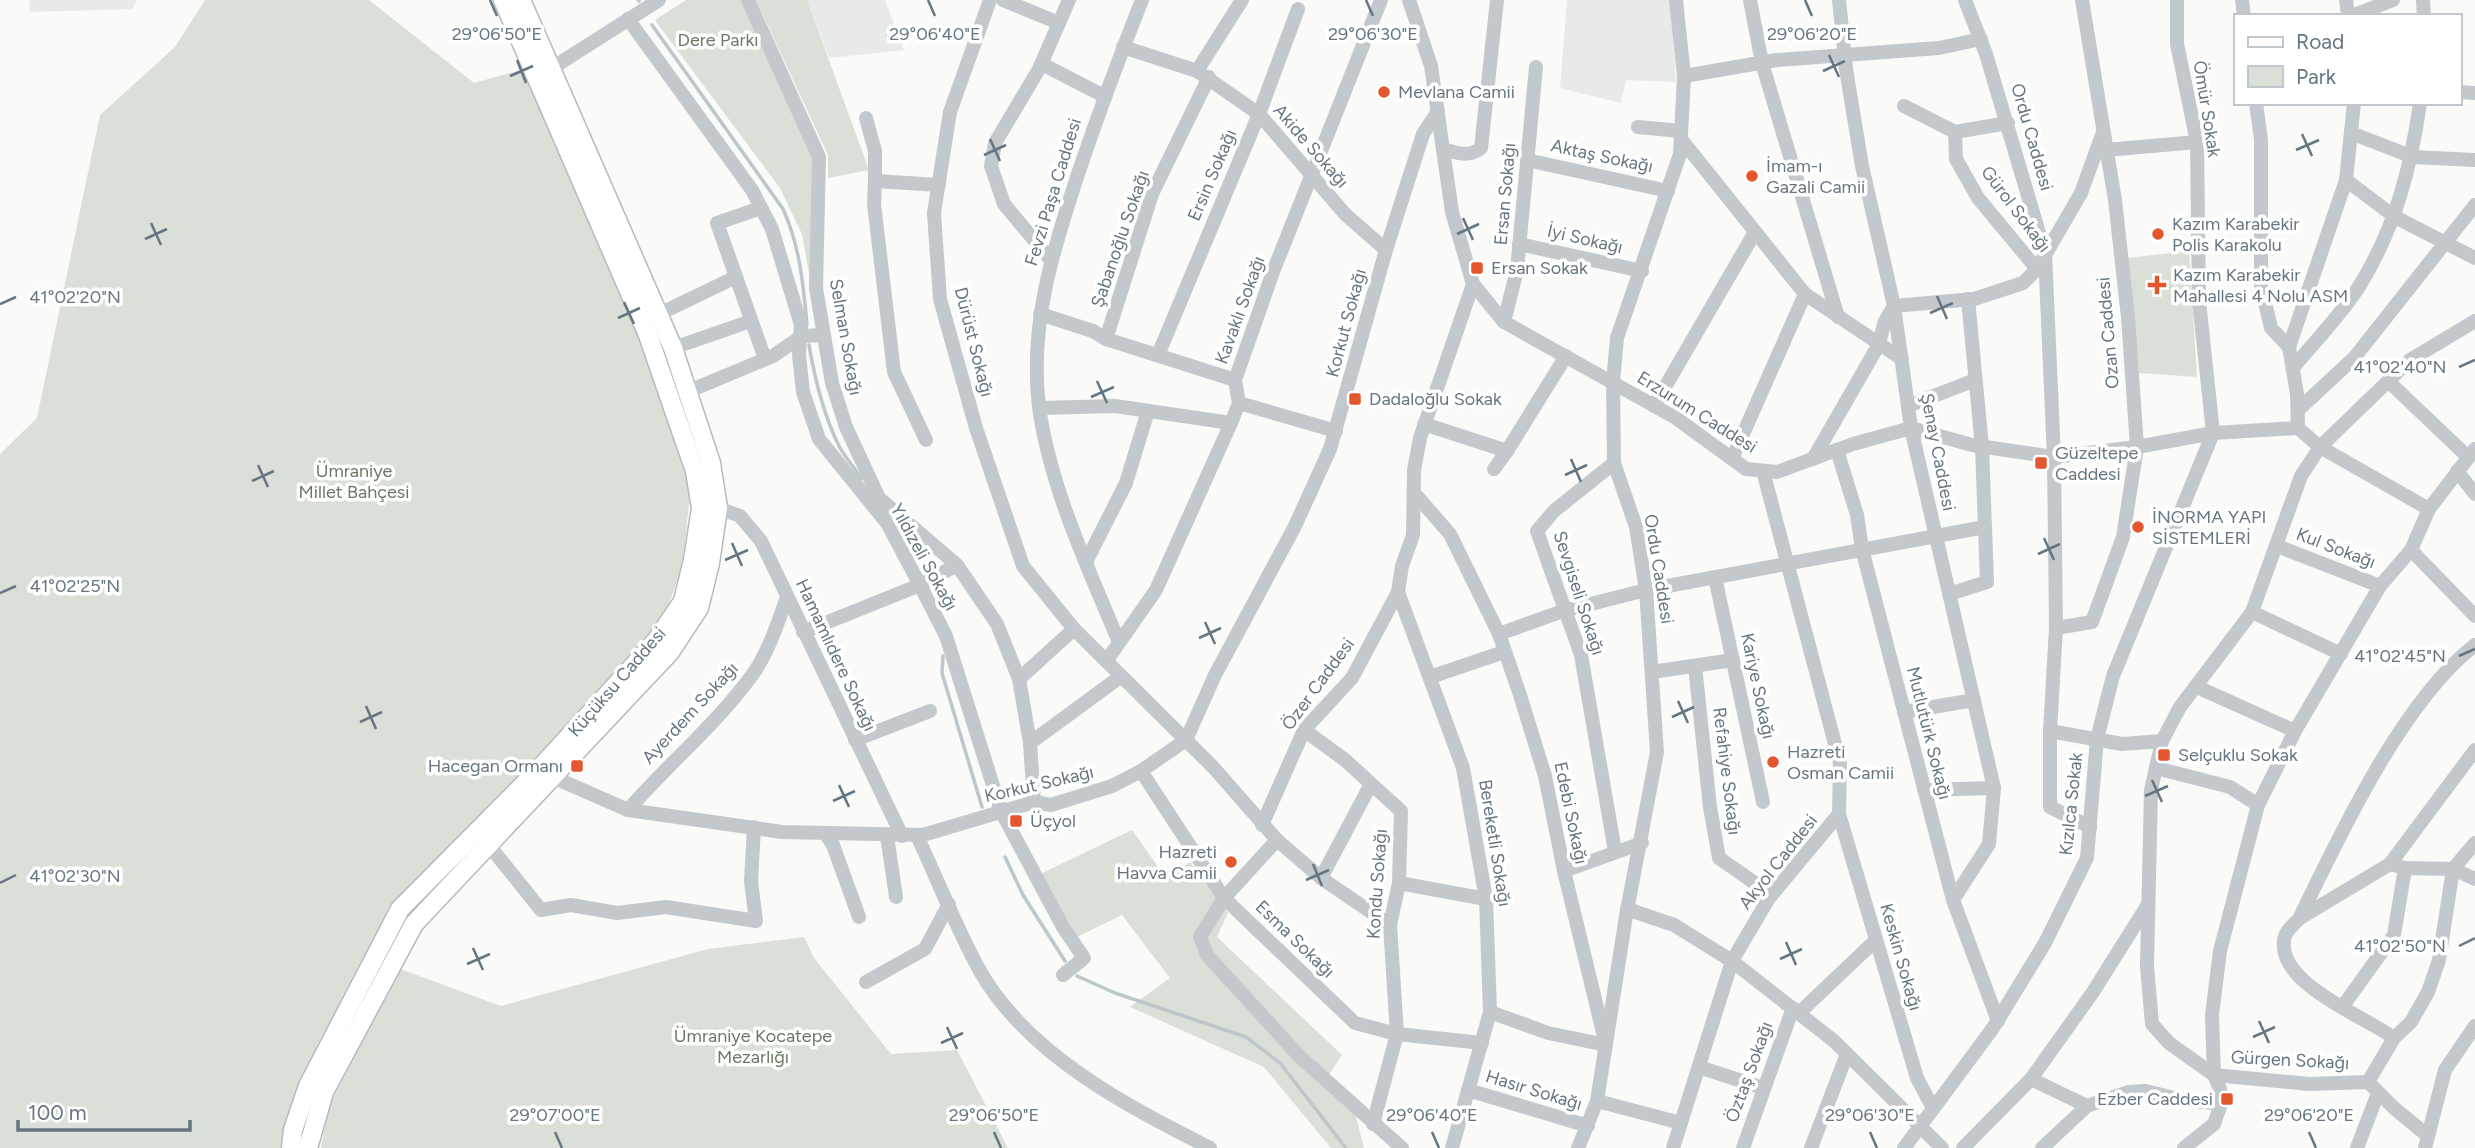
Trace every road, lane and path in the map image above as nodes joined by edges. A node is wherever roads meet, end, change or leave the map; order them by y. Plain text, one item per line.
1 (503, 0) edge
2 (522, 0) edge
3 (748, 0) edge
4 (990, 0) edge
5 (1003, 0) edge
6 (1069, 0) edge
7 (1142, 0) edge
8 (1242, 0) edge
9 (1381, 0) edge
10 (1409, 0) edge
11 (1423, 0) edge
12 (1497, 0) edge
13 (1676, 0) edge
14 (1750, 0) edge
15 (1839, 0) edge
16 (1965, 0) edge
17 (2082, 0) edge
18 (2177, 0) edge
19 (2393, 0) edge
20 (657, 1) edge
21 (1298, 9) dead end
22 (2355, 14) edge
23 (1415, 17) junction
24 (628, 19) junction
25 (1059, 23) junction
26 (1982, 39) junction
27 (1123, 47) junction
28 (1845, 57) junction
29 (1762, 63) junction
30 (1042, 64) junction
31 (1536, 67) dead end
32 (544, 71) junction
33 (1203, 74) junction
34 (1684, 76) junction
35 (1104, 96) junction
36 (2256, 105) edge
37 (2354, 105) edge
38 (2420, 105) edge
39 (1904, 106) dead end
40 (1438, 111) junction
41 (1259, 114) junction
42 (866, 117) dead end
43 (2008, 123) junction
44 (1638, 127) dead end
45 (2104, 130) junction
46 (1955, 132) junction
47 (2351, 133) junction
48 (1681, 135) junction
49 (2197, 142) junction
50 (1443, 149) junction
51 (2106, 150) junction
52 (2413, 157) junction
53 (1527, 160) junction
54 (2475, 160) edge
55 (1311, 176) junction
56 (2346, 180) junction
57 (875, 181) junction
58 (939, 186) junction
59 (1668, 191) junction
60 (2475, 205) edge
61 (761, 208) junction
62 (2395, 217) junction
63 (1755, 232) junction
64 (2446, 242) junction
65 (1519, 244) junction
66 (1386, 250) junction
67 (2045, 253) junction
68 (2475, 258) edge
69 (1050, 259) junction
70 (2037, 270) junction
71 (1642, 271) junction
72 (736, 277) junction
73 (1473, 284) junction
74 (1805, 294) junction
75 (1968, 299) junction
76 (1894, 306) junction
77 (659, 314) junction
78 (1040, 314) junction
79 (1838, 317) junction
80 (751, 321) junction
81 (2475, 321) edge
82 (1504, 322) junction
83 (824, 335) junction
84 (802, 336) junction
85 (1106, 340) junction
86 (1878, 345) junction
87 (2289, 347) junction
88 (673, 348) junction
89 (1158, 355) junction
90 (1566, 356) junction
91 (765, 359) junction
92 (1902, 359) junction
93 (2293, 368) junction
94 (1235, 380) junction
95 (1975, 380) junction
96 (2388, 381) junction
97 (1613, 382) junction
98 (689, 391) junction
99 (1239, 403) junction
100 (1654, 406) junction
101 (1908, 406) junction
102 (1040, 408) junction
103 (2298, 410) junction
104 (1148, 411) junction
105 (1231, 424) junction
106 (1424, 424) junction
107 (1911, 428) junction
108 (2298, 428) junction
109 (1336, 431) junction
110 (2213, 433) junction
111 (926, 440) dead end
112 (1982, 447) junction
113 (2137, 447) junction
114 (2320, 447) junction
115 (1837, 450) junction
116 (1507, 451) junction
117 (2471, 453) edge
118 (2054, 457) junction
119 (1731, 459) junction
120 (1814, 459) junction
121 (1614, 463) junction
122 (1494, 469) dead end
123 (1763, 471) junction
124 (2457, 471) junction
125 (2475, 494) edge
126 (1416, 495) junction
127 (718, 508) junction
128 (2429, 509) junction
129 (1985, 527) junction
130 (1936, 535) junction
131 (2277, 546) junction
132 (1862, 550) junction
133 (2411, 550) junction
134 (1086, 562) junction
135 (1788, 563) junction
136 (957, 565) junction
137 (1715, 577) junction
138 (920, 585) junction
139 (2380, 586) junction
140 (1646, 590) junction
141 (1398, 592) junction
142 (1949, 594) junction
143 (788, 597) junction
144 (1563, 611) junction
145 (2252, 612) junction
146 (2475, 616) edge
147 (2056, 628) junction
148 (1074, 629) junction
149 (803, 632) junction
150 (1499, 634) junction
151 (1119, 642) junction
152 (2475, 645) edge
153 (1504, 652) junction
154 (2341, 654) junction
155 (1108, 660) junction
156 (1733, 660) junction
157 (1695, 666) junction
158 (1652, 673) junction
159 (1120, 677) junction
160 (1430, 677) junction
161 (1019, 679) junction
162 (2197, 687) junction
163 (1973, 700) junction
164 (930, 711) dead end
165 (1904, 712) junction
166 (1304, 730) junction
167 (2050, 731) junction
168 (2295, 731) junction
169 (855, 740) junction
170 (1186, 740) junction
171 (2097, 740) junction
172 (2162, 741) junction
173 (1030, 743) junction
174 (2475, 750) edge
175 (2156, 768) junction
176 (1141, 771) junction
177 (548, 772) junction
178 (1371, 785) junction
179 (1994, 788) junction
180 (1924, 790) junction
181 (1034, 802) junction
182 (1763, 802) dead end
183 (2258, 805) junction
184 (628, 810) junction
185 (1001, 811) junction
186 (1839, 814) junction
187 (1262, 825) junction
188 (754, 827) junction
189 (2090, 827) junction
190 (825, 833) junction
191 (895, 836) junction
192 (917, 836) junction
193 (1277, 840) junction
194 (1642, 843) junction
195 (2475, 843) edge
196 (488, 844) junction
197 (1615, 851) junction
198 (2390, 864) junction
199 (2404, 868) junction
200 (2453, 869) junction
201 (1564, 871) junction
202 (1321, 878) junction
203 (2475, 879) edge
204 (1399, 883) junction
205 (1772, 895) junction
206 (896, 897) dead end
207 (1224, 898) junction
208 (1486, 899) junction
209 (1953, 900) junction
210 (949, 904) junction
211 (2148, 905) junction
212 (1627, 909) junction
213 (859, 917) dead end
214 (2299, 919) junction
215 (1390, 925) junction
216 (1876, 940) junction
217 (1732, 961) junction
218 (1063, 975) dead end
219 (866, 982) dead end
220 (2343, 1006) junction
221 (1796, 1011) junction
222 (1490, 1012) junction
223 (1998, 1021) junction
224 (2475, 1026) edge
225 (1397, 1034) junction
226 (2394, 1038) junction
227 (1482, 1043) junction
228 (1606, 1045) junction
229 (1847, 1054) junction
230 (1699, 1067) junction
231 (2214, 1075) junction
232 (2031, 1079) junction
233 (2373, 1087) junction
234 (1763, 1088) junction
235 (1468, 1090) junction
236 (1597, 1101) junction
237 (2221, 1104) junction
238 (2087, 1107) junction
239 (1934, 1108) junction
240 (1681, 1123) junction
241 (1373, 1124) junction
242 (1588, 1126) junction
243 (1921, 1129) junction
244 (2426, 1142) edge
245 (291, 1148) edge
246 (308, 1148) edge
247 (1210, 1148) edge
248 (1402, 1148) edge
249 (1452, 1148) edge
250 (1577, 1148) edge
251 (1673, 1148) edge
252 (1743, 1148) edge
253 (1811, 1148) edge
254 (1905, 1148) edge
255 (1942, 1148) edge
256 (1963, 1148) edge
257 (2042, 1148) edge
258 (2184, 1148) edge
259 (2357, 1148) edge

1 - 32 main road, Küçüksu Caddesi
2 - 32 main road, Küçüksu Caddesi
3 - 83 street, Selman Sokağı
4 - 58 street, Dürüst Sokağı
5 - 25 street
6 - 25 street
7 - 27 street, Fevzi Paşa Caddesi
8 - 33 street, Şabanoğlu Sokağı
9 - 55 street, Kavaklı Sokağı
10 - 23 street, Erzurum Caddesi
11 - 23 street
12 - 50 street
13 - 34 street, Ordu Caddesi
14 - 29 street
15 - 28 street, Şenay Caddesi
16 - 26 street, Ordu Caddesi
17 - 45 street, Ozan Caddesi
18 - 49 street, Ömür Sokak
19 - 22 street
20 - 24 street
21 - 41 street, Ersin Sokağı
23 - 40 street, Erzurum Caddesi
24 - 32 street
24 - 61 street, Yıldızeli Sokağı
25 - 30 street
26 - 28 street
26 - 43 street, Ordu Caddesi
27 - 33 street, Akide Sokağı
27 - 35 street, Fevzi Paşa Caddesi
28 - 29 street
28 - 76 street, Şenay Caddesi
29 - 34 street
29 - 79 street
30 - 35 street
30 - 69 street
31 - 53 street, Ersan Sokağı
32 - 77 main road, Küçüksu Caddesi
32 - 177 main road, Küçüksu Caddesi
33 - 41 street, Akide Sokağı
33 - 85 street, Şabanoğlu Sokağı
34 - 48 street, Ordu Caddesi
35 - 69 street, Fevzi Paşa Caddesi
36 - 87 street
37 - 47 street
38 - 52 street
39 - 46 street
40 - 50 street, Erzurum Caddesi
40 - 66 street, Korkut Sokağı
41 - 55 street, Akide Sokağı
41 - 89 street, Ersin Sokağı
42 - 57 street
43 - 46 street
43 - 67 street, Ordu Caddesi
44 - 48 street
45 - 51 street, Ozan Caddesi
45 - 67 street
46 - 70 street, Gürol Sokağı
47 - 52 street
47 - 56 street
48 - 59 street, Ordu Caddesi
48 - 63 street
49 - 51 street
49 - 110 street, Ömür Sokak
50 - 73 street, Erzurum Caddesi
51 - 113 street, Ozan Caddesi
52 - 54 street
52 - 62 street
53 - 59 street, Aktaş Sokağı
53 - 65 street, Ersan Sokağı
55 - 66 street, Akide Sokağı
55 - 94 street, Kavaklı Sokağı
56 - 62 street
56 - 87 street
57 - 58 street
57 - 111 street
58 - 148 street, Dürüst Sokağı
59 - 71 street, Ordu Caddesi
60 - 64 street
61 - 72 street
61 - 84 street, Yıldızeli Sokağı
62 - 64 street
62 - 93 street
63 - 74 street
63 - 100 street
64 - 68 street
64 - 103 street
65 - 71 street, İyi Sokağı
65 - 82 street, Ersan Sokağı
66 - 109 street, Korkut Sokağı
67 - 70 street
67 - 118 street, Ordu Caddesi
69 - 78 street, Fevzi Paşa Caddesi
70 - 75 street
71 - 97 street, Ordu Caddesi
72 - 77 street
72 - 80 street
73 - 82 street, Erzurum Caddesi
73 - 106 street, Özer Caddesi
74 - 79 street
74 - 119 street
75 - 76 street
75 - 95 street
76 - 86 street
76 - 92 street, Şenay Caddesi
77 - 88 main road, Küçüksu Caddesi
78 - 85 street
78 - 102 street, Fevzi Paşa Caddesi
79 - 86 street
80 - 88 street
80 - 91 street
81 - 96 street
82 - 90 street, Erzurum Caddesi
83 - 84 street
83 - 136 street, Selman Sokağı
84 - 91 street
84 - 138 street, Yıldızeli Sokağı
85 - 89 street
86 - 92 street
86 - 120 street
87 - 93 street
88 - 98 main road, Küçüksu Caddesi
89 - 94 street
90 - 97 street, Erzurum Caddesi
90 - 116 street
91 - 98 street
92 - 101 street, Şenay Caddesi
93 - 103 street
94 - 99 street, Kavaklı Sokağı
95 - 101 street
95 - 112 street
96 - 114 street
96 - 117 street
97 - 100 street, Erzurum Caddesi
97 - 121 street, Ordu Caddesi
98 - 127 main road, Küçüksu Caddesi
99 - 105 street
99 - 109 street
100 - 119 street, Erzurum Caddesi
101 - 107 street, Şenay Caddesi
102 - 104 street
102 - 134 street, Fevzi Paşa Caddesi
103 - 108 street
104 - 105 street
104 - 134 street
105 - 151 street
106 - 116 street
106 - 126 street, Özer Caddesi
107 - 112 street
107 - 115 street, Erzurum Caddesi
107 - 130 street, Şenay Caddesi
108 - 110 street
108 - 114 street
109 - 170 street, Korkut Sokağı
110 - 113 street
110 - 171 street, Kızılca Sokak
112 - 118 street
112 - 129 street
113 - 118 street
113 - 147 street, Ozan Caddesi
114 - 128 street
114 - 131 street
115 - 120 street, Erzurum Caddesi
115 - 132 street, Mutlutürk Sokağı
116 - 122 street
117 - 124 street
118 - 147 street, Ordu Caddesi
119 - 123 street, Erzurum Caddesi
120 - 123 street, Erzurum Caddesi
121 - 140 street, Ordu Caddesi
121 - 144 street, Sevgiseli Sokağı
123 - 135 street, Akyol Caddesi
124 - 125 street
124 - 128 street
126 - 141 street, Özer Caddesi
126 - 150 street, Edebi Sokağı
127 - 143 street, Hamamlıdere Sokağı
127 - 177 main road, Küçüksu Caddesi
128 - 133 street
129 - 130 street
129 - 142 street
130 - 132 street
130 - 142 street, Şenay Caddesi
131 - 139 street, Kul Sokağı
131 - 145 street
132 - 135 street
132 - 165 street, Mutlutürk Sokağı
133 - 139 street
133 - 146 street
134 - 151 street, Fevzi Paşa Caddesi
135 - 137 street
135 - 186 street, Akyol Caddesi
136 - 138 street
136 - 161 street, Selman Sokağı
137 - 140 street
137 - 156 street, Kariye Sokağı
138 - 149 street
138 - 185 street, Yıldızeli Sokağı
139 - 154 street
140 - 144 street
140 - 158 street, Ordu Caddesi
141 - 160 street, Bereketli Sokağı
141 - 166 street, Özer Caddesi
142 - 163 street, Şenay Caddesi
143 - 149 street, Hamamlıdere Sokağı
143 - 184 street, Ayerdem Sokağı
144 - 150 street
144 - 197 street, Sevgiseli Sokağı
145 - 154 street
145 - 162 street
147 - 167 street, Ordu Caddesi
148 - 155 street, Dürüst Sokağı
148 - 161 street
149 - 169 street, Hamamlıdere Sokağı
150 - 153 street, Edebi Sokağı
151 - 155 street
152 - 214 street
153 - 160 street
153 - 201 street, Edebi Sokağı
154 - 168 street
155 - 159 street, Dürüst Sokağı
156 - 157 street
156 - 182 street, Kariye Sokağı
157 - 158 street
157 - 205 street, Refahiye Sokağı
158 - 194 street, Ordu Caddesi
159 - 170 street, Dürüst Sokağı
159 - 173 street
160 - 208 street, Bereketli Sokağı
161 - 173 street, Selman Sokağı
162 - 168 street
162 - 172 street
163 - 165 street
163 - 179 street, Şenay Caddesi
164 - 169 street
165 - 180 street, Mutlutürk Sokağı
166 - 178 street, Kondu Sokağı
166 - 187 street, Özer Caddesi
167 - 171 street
167 - 189 street, Ordu Caddesi
168 - 183 street
169 - 191 street, Hamamlıdere Sokağı
170 - 176 street, Korkut Sokağı
170 - 187 street, Dürüst Sokağı
171 - 172 street
171 - 189 street, Kızılca Sokak
172 - 175 street
173 - 181 street, Selman Sokağı
174 - 198 street
175 - 183 street
175 - 211 street
176 - 181 street, Korkut Sokağı
176 - 207 street, Esma Sokağı
177 - 184 street, Korkut Sokağı
177 - 196 main road, Küçüksu Caddesi
177 - 245 main road, Küçüksu Caddesi
178 - 202 street
178 - 204 street, Kondu Sokağı
179 - 180 street
179 - 209 street, Şenay Caddesi
180 - 209 street, Mutlutürk Sokağı
181 - 185 street, Korkut Sokağı
183 - 231 street
184 - 188 street, Korkut Sokağı
185 - 192 street, Korkut Sokağı
185 - 218 street, Yıldızeli Sokağı
186 - 205 street, Akyol Caddesi
186 - 216 street, Keskin Sokağı
187 - 193 street, Dürüst Sokağı
188 - 190 street, Korkut Sokağı
188 - 196 street
189 - 223 street, Kızılca Sokak
190 - 191 street, Korkut Sokağı
190 - 213 street
191 - 192 street, Korkut Sokağı
191 - 206 street, Hamamlıdere Sokağı
192 - 210 street
193 - 202 street, Dürüst Sokağı
193 - 207 street
194 - 197 street
194 - 212 street, Ordu Caddesi
195 - 200 street
196 - 246 main road, Küçüksu Caddesi
197 - 201 street
198 - 199 street
198 - 214 street
199 - 200 street
199 - 220 street
200 - 203 street
200 - 226 street
201 - 228 street, Edebi Sokağı
202 - 215 street, Dürüst Sokağı
204 - 208 street
204 - 215 street, Kondu Sokağı
205 - 217 street, Akyol Caddesi
207 - 225 street, Esma Sokağı
207 - 241 street
208 - 222 street, Bereketli Sokağı
209 - 223 street, Mutlutürk Sokağı
210 - 219 street
210 - 247 street
211 - 231 street
211 - 232 street
212 - 217 street
212 - 228 street, Ordu Caddesi
214 - 220 street
215 - 225 street, Kondu Sokağı
216 - 221 street
216 - 239 street, Keskin Sokağı
217 - 221 street
217 - 230 street, Akyol Caddesi
220 - 226 street
221 - 229 street
221 - 234 street, Öztaş Sokağı
222 - 227 street, Bereketli Sokağı
222 - 228 street
223 - 239 street, Kızılca Sokak
224 - 244 street
225 - 227 street, Esma Sokağı
225 - 241 street, Kondu Sokağı
226 - 233 street
227 - 235 street, Bereketli Sokağı
228 - 236 street, Ordu Caddesi
229 - 243 street
229 - 253 street
230 - 234 street
230 - 240 street, Akyol Caddesi
231 - 233 street, Gürgen Sokağı
231 - 237 street
232 - 238 street
232 - 256 street
233 - 244 street
233 - 259 street
234 - 252 street, Öztaş Sokağı
235 - 242 street, Hasır Sokağı
235 - 249 street, Bereketli Sokağı
236 - 240 street
236 - 242 street, Ordu Caddesi
237 - 238 street
237 - 258 street
238 - 257 street
239 - 243 street, Kızılca Sokak
240 - 251 street, Akyol Caddesi
241 - 248 street
242 - 250 street, Ordu Caddesi
243 - 254 street, Kızılca Sokak
243 - 255 street

